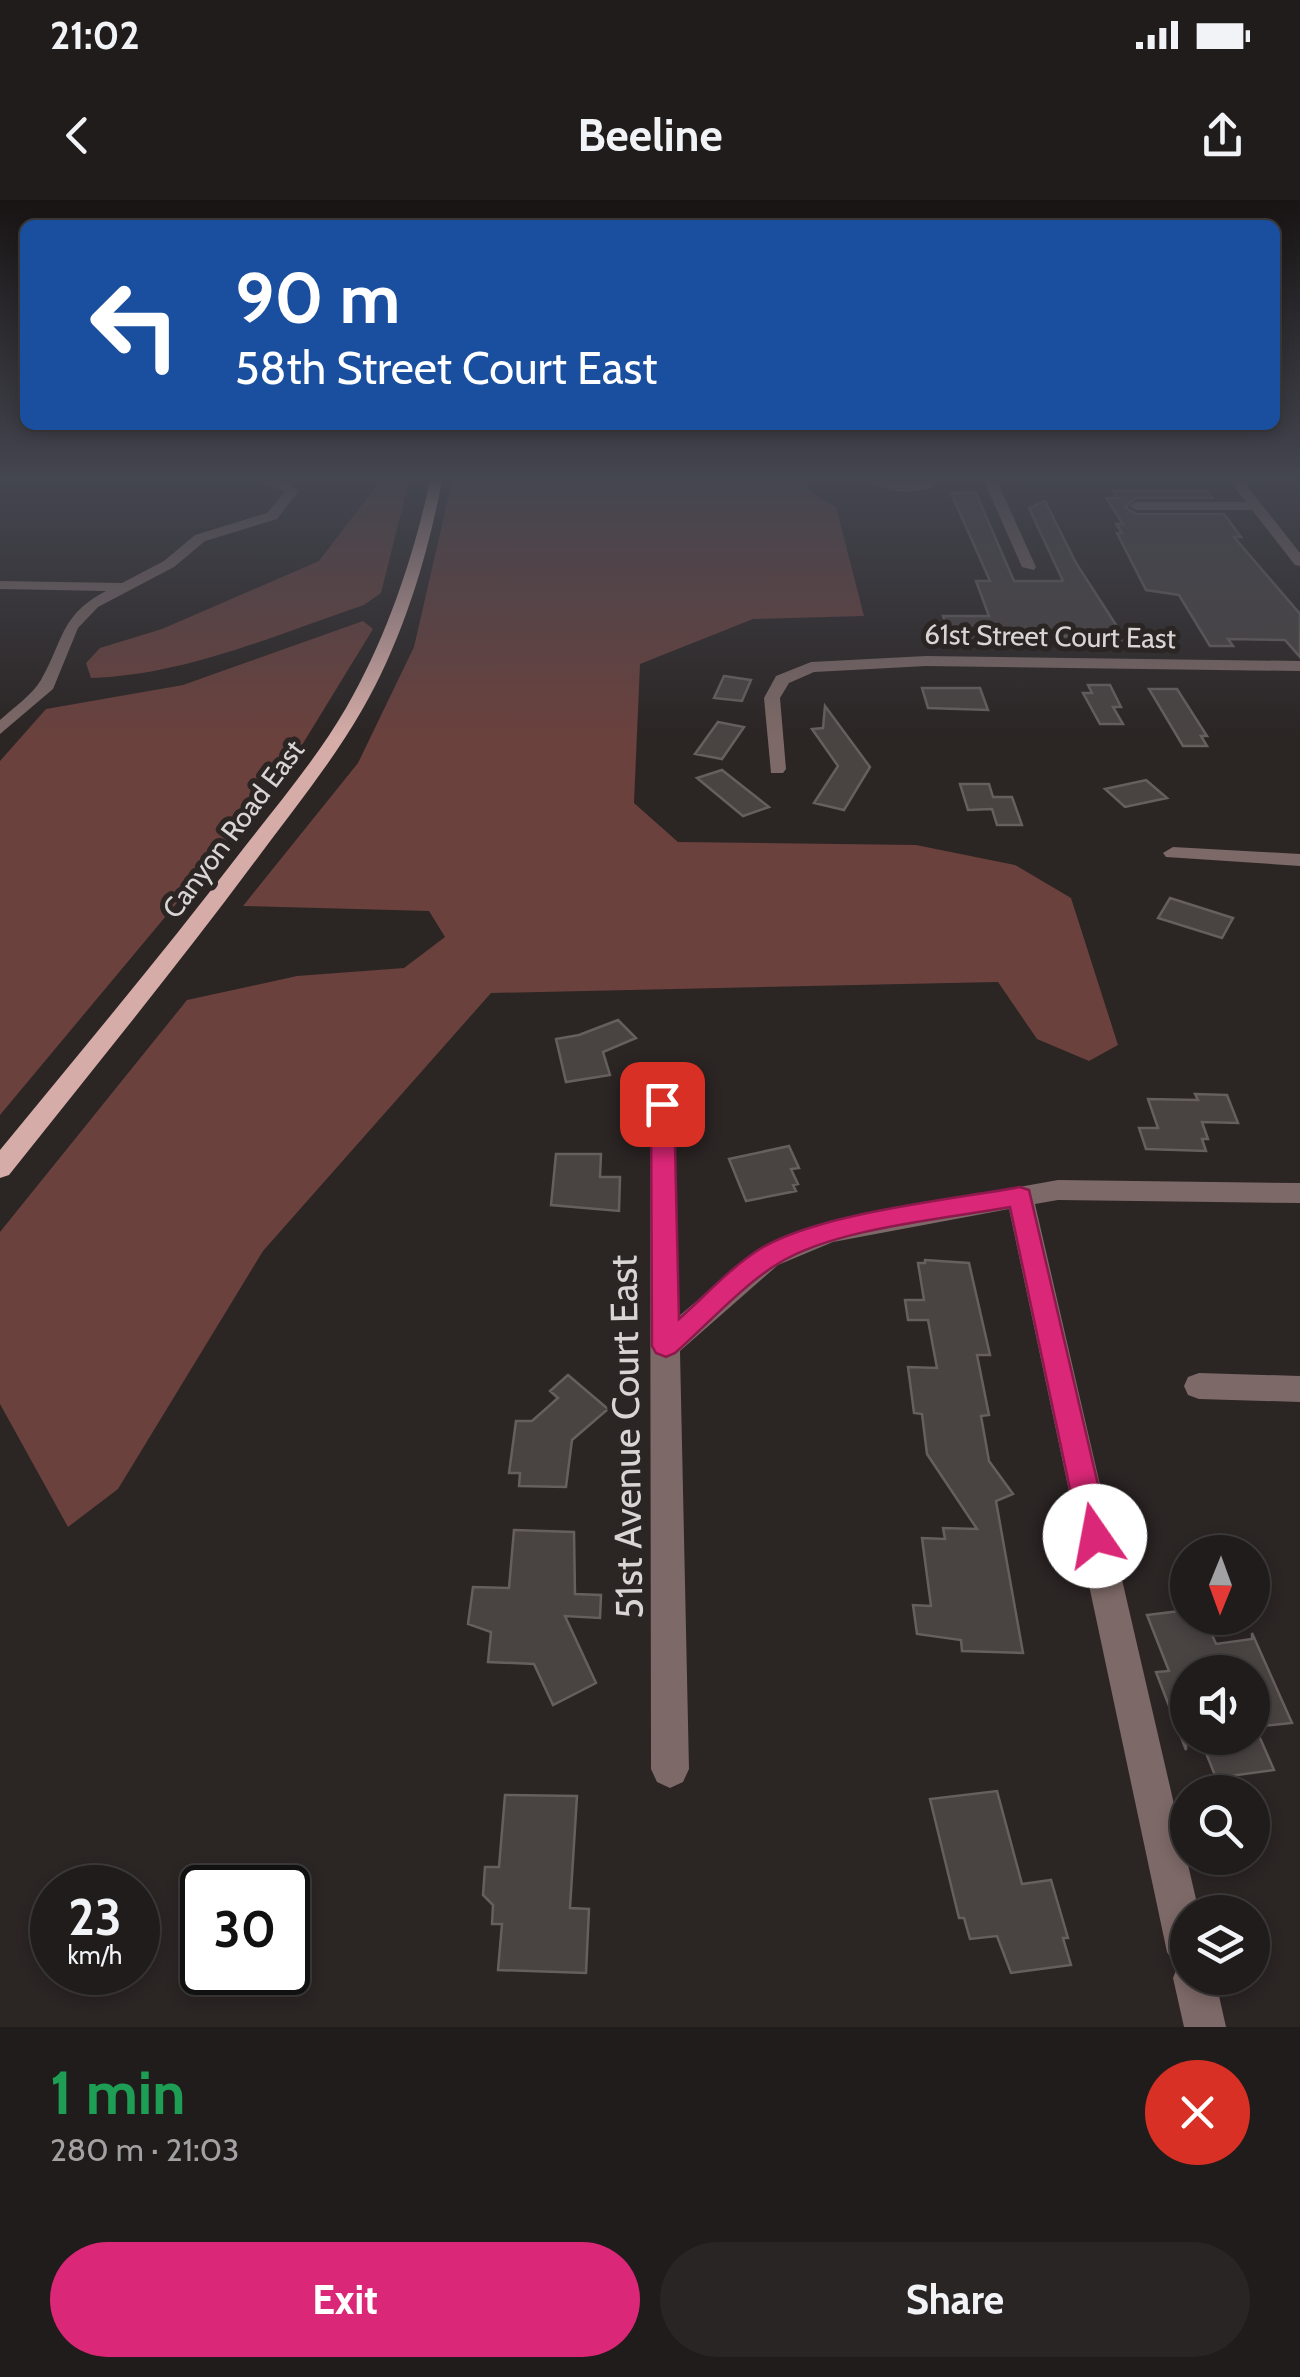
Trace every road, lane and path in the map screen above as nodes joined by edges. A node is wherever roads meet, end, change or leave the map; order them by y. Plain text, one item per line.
1 (164, 566) edge
2 (414, 566) edge
3 (0, 585) edge
4 (121, 587) junction
5 (1300, 666) edge
6 (0, 730) edge
7 (777, 769) dead end
8 (1173, 853) dead end
9 (1300, 860) edge
10 (662, 1104) dead end
11 (0, 1168) edge
12 (1300, 1193) edge
13 (1020, 1196) junction
14 (666, 1346) junction
15 (1198, 1386) dead end
16 (1300, 1388) edge
17 (670, 1769) dead end
18 (1175, 1895) edge
19 (1198, 1995) edge
20 (1205, 2027) edge

1 - 4 street
2 - 11 main road, Canyon Road East
3 - 4 street
4 - 6 street
5 - 7 street, 61st Street Court East
8 - 9 street
10 - 14 street, 51st Avenue Court East
12 - 13 street
13 - 14 street
13 - 18 street
14 - 17 street, 51st Avenue Court East
15 - 16 street
19 - 20 street

